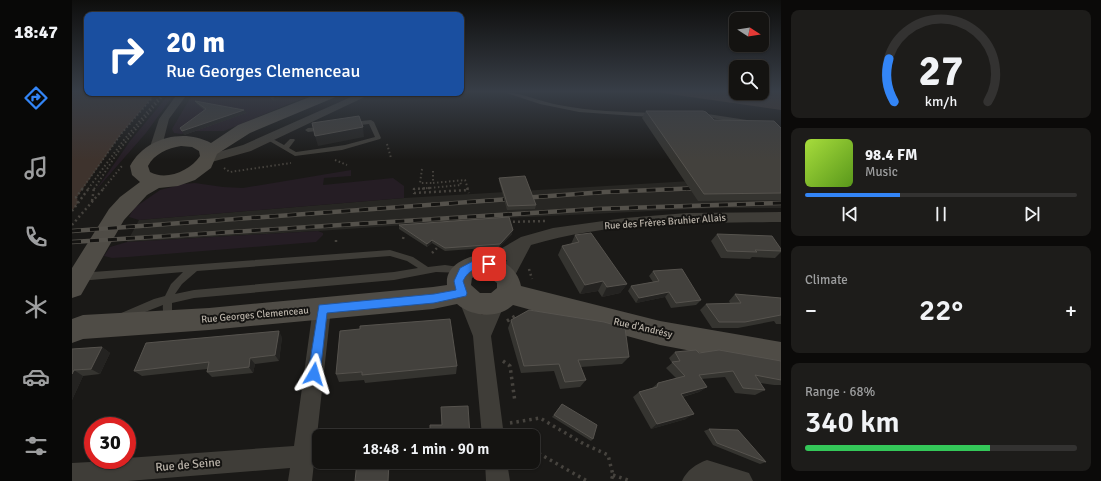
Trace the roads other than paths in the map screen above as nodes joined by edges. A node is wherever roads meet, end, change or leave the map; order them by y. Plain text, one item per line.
1 (167, 114) edge
2 (278, 114) edge
3 (322, 114) edge
4 (649, 114) edge
5 (660, 115) edge
6 (692, 115) edge
7 (754, 123) edge
8 (347, 125) edge
9 (333, 127) edge
10 (308, 130) dead end
11 (269, 139) junction
12 (292, 140) dead end
13 (285, 148) junction
14 (155, 150) junction
15 (208, 154) junction
16 (139, 173) junction
17 (781, 217) edge
18 (526, 241) junction
19 (195, 269) junction
20 (424, 269) junction
21 (74, 280) edge
22 (468, 281) junction
23 (507, 301) junction
24 (322, 308) junction
25 (172, 310) junction
26 (83, 326) edge
27 (482, 336) junction
28 (781, 355) edge
29 (492, 429) edge
30 (304, 456) junction
31 (497, 469) edge
32 (72, 474) edge
33 (700, 476) edge
34 (300, 481) edge
35 (498, 481) edge
36 (741, 481) edge

1 - 14 street
2 - 15 street
3 - 11 street
4 - 5 lane
6 - 7 lane
8 - 13 lane
9 - 10 lane
11 - 13 lane
11 - 15 street
12 - 13 lane
14 - 15 street
14 - 16 street
15 - 16 street
16 - 21 street
17 - 18 street, Rue des Frères Bruhier Allais
18 - 22 street, Rue des Frères Bruhier Allais
18 - 23 street
19 - 20 lane
19 - 21 lane
19 - 25 lane
20 - 22 lane
20 - 25 lane
22 - 23 street
22 - 23 street
22 - 24 street, Rue Georges Clemenceau
22 - 27 street
23 - 27 street
23 - 28 street, Rue d'Andrésy
24 - 25 street, Rue Georges Clemenceau
24 - 30 street
25 - 26 street, Rue Georges Clemenceau
27 - 29 street
30 - 32 street, Rue de Seine
30 - 34 street
31 - 35 street
33 - 36 street

